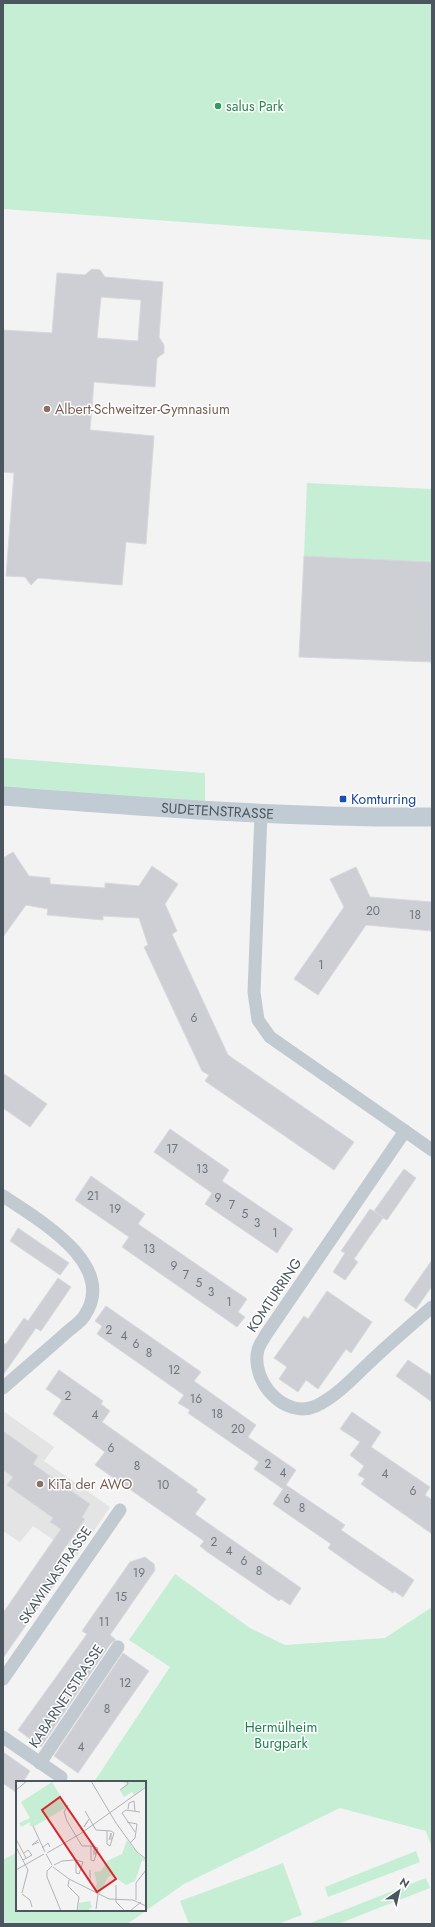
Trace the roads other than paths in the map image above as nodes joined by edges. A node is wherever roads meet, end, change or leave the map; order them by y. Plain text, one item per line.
1 (3, 796) edge
2 (261, 814) junction
3 (432, 817) edge
4 (405, 1131) junction
5 (432, 1150) edge
6 (3, 1196) edge
7 (432, 1307) edge
8 (3, 1388) edge
9 (120, 1510) dead end
10 (118, 1648) dead end
11 (3, 1679) edge
12 (3, 1737) edge
13 (40, 1763) junction
14 (61, 1777) dead end

1 - 2 street, SUDETENSTRASSE
2 - 3 street, SUDETENSTRASSE
2 - 4 street
4 - 5 street
4 - 7 street, KOMTURRING
6 - 8 street
9 - 11 street, SKAWINASTRASSE
10 - 13 street, KABARNETSTRASSE
12 - 13 street
13 - 14 street

